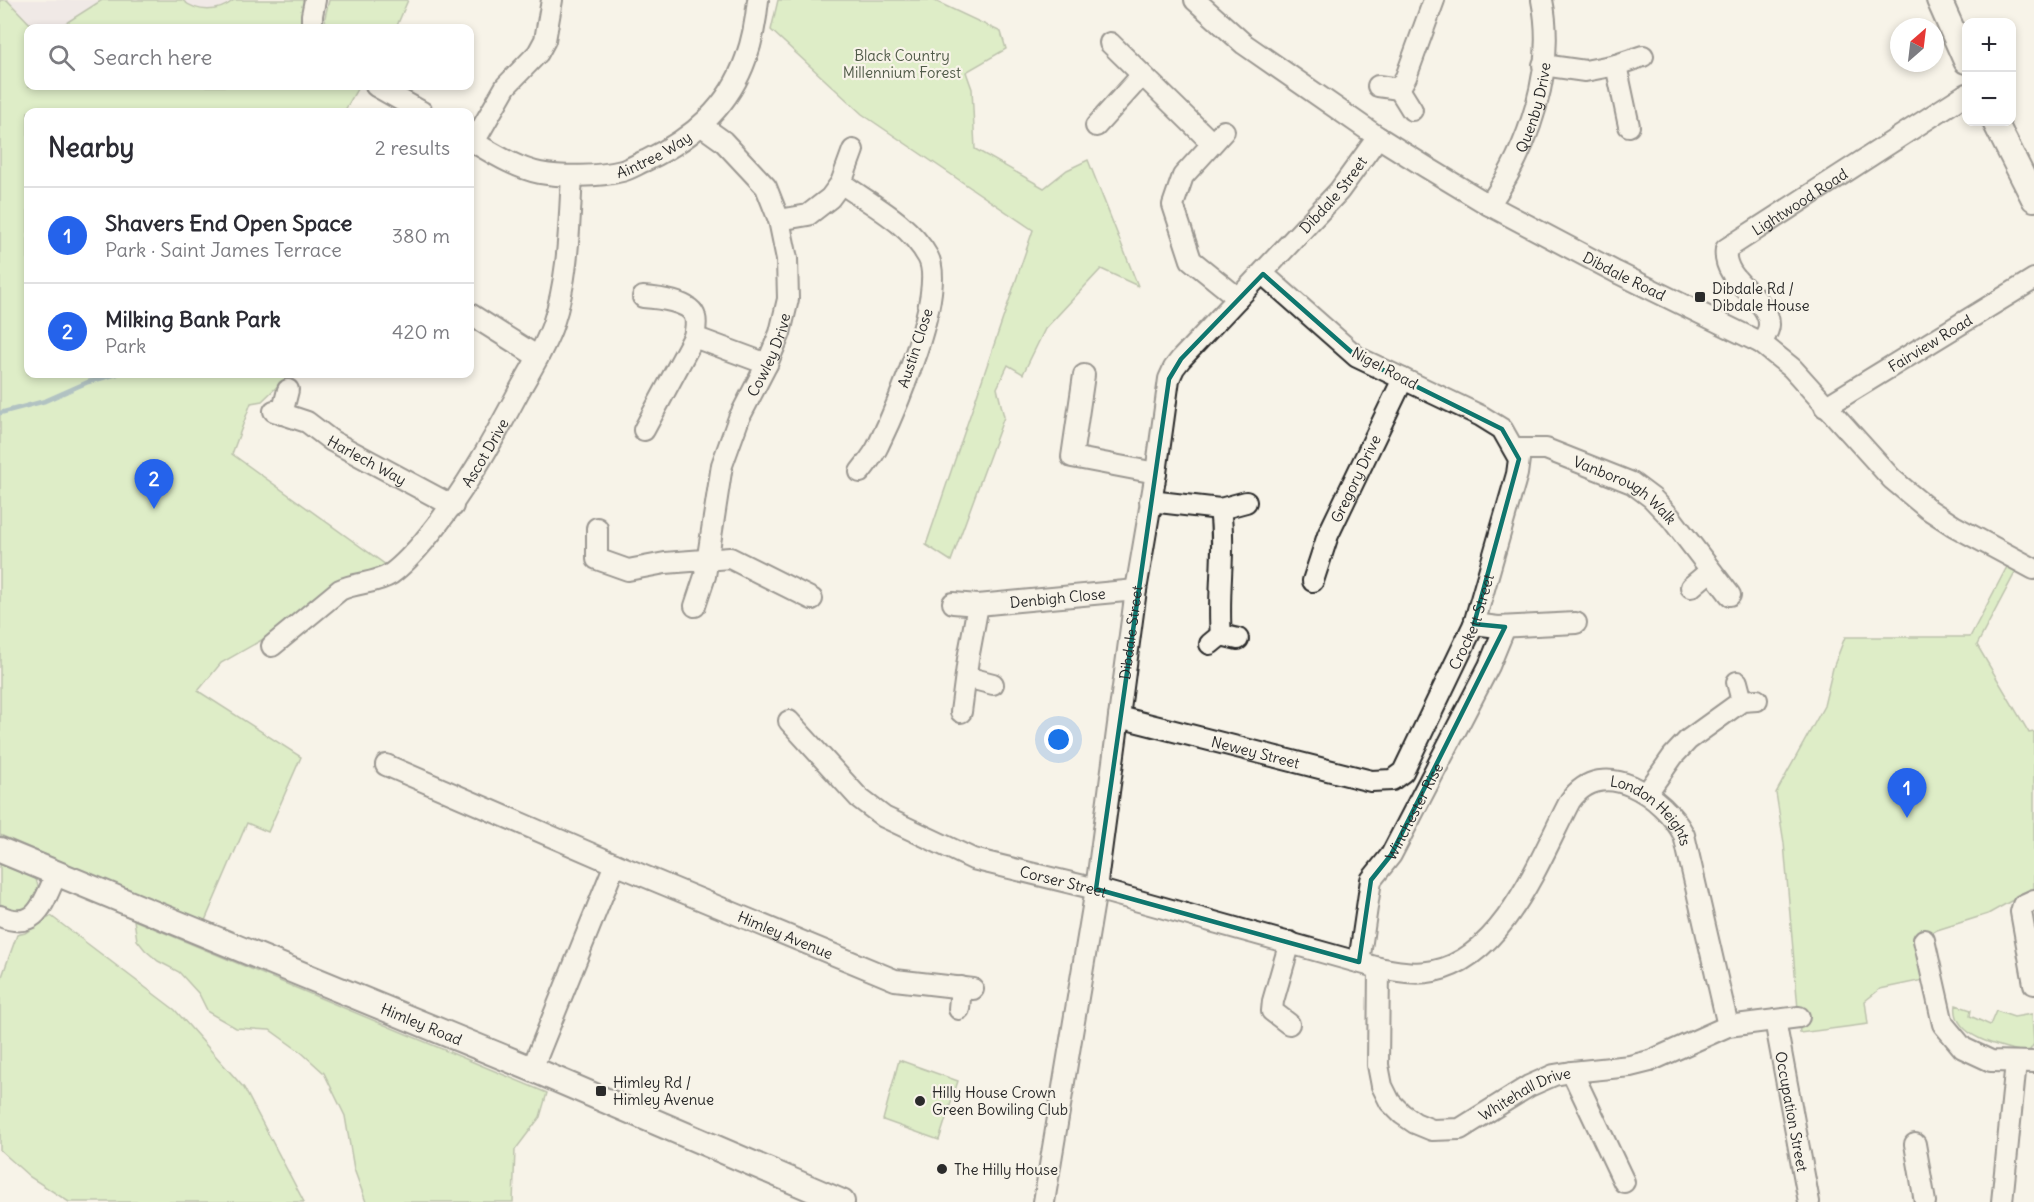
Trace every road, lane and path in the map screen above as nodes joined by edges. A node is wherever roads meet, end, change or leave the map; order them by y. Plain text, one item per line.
1 (315, 0) edge
2 (552, 0) edge
3 (758, 0) edge
4 (1195, 0) edge
5 (1434, 0) edge
6 (1542, 0) edge
7 (1939, 0) edge
8 (312, 24) edge
9 (1110, 43) dead end
10 (1962, 52) edge
11 (1643, 56) dead end
12 (1544, 64) junction
13 (1616, 64) junction
14 (1142, 75) junction
15 (1378, 86) dead end
16 (1399, 89) junction
17 (383, 90) edge
18 (1962, 96) edge
19 (415, 108) edge
20 (1412, 110) dead end
21 (702, 126) junction
22 (1096, 126) dead end
23 (1629, 126) dead end
24 (1997, 126) edge
25 (1378, 137) junction
26 (474, 138) edge
27 (474, 142) edge
28 (854, 150) dead end
29 (572, 176) junction
30 (841, 183) junction
31 (2034, 199) edge
32 (1489, 205) junction
33 (779, 220) junction
34 (1263, 274) junction
35 (2034, 279) edge
36 (643, 297) dead end
37 (1238, 298) junction
38 (474, 317) edge
39 (694, 337) junction
40 (1761, 343) junction
41 (538, 357) junction
42 (767, 364) junction
43 (1084, 375) dead end
44 (1403, 379) junction
45 (288, 390) dead end
46 (1825, 407) junction
47 (644, 430) dead end
48 (1514, 449) junction
49 (860, 472) dead end
50 (1156, 473) junction
51 (1150, 501) junction
52 (1246, 502) dead end
53 (453, 506) junction
54 (1220, 509) junction
55 (597, 528) dead end
56 (708, 559) junction
57 (2034, 569) edge
58 (1710, 571) junction
59 (1313, 580) dead end
60 (1691, 587) dead end
61 (1136, 590) junction
62 (1730, 595) dead end
63 (812, 599) dead end
64 (953, 603) dead end
65 (978, 605) junction
66 (695, 606) dead end
67 (1576, 623) dead end
68 (1474, 624) junction
69 (1505, 627) junction
70 (1223, 640) dead end
71 (272, 646) dead end
72 (966, 677) junction
73 (993, 684) dead end
74 (1745, 694) dead end
75 (961, 712) dead end
76 (1119, 717) junction
77 (789, 721) dead end
78 (386, 765) dead end
79 (1392, 780) joint
80 (1647, 793) junction
81 (0, 850) edge
82 (615, 864) junction
83 (57, 873) junction
84 (1096, 889) junction
85 (2027, 906) edge
86 (0, 916) edge
87 (1924, 940) dead end
88 (1290, 942) junction
89 (1359, 962) junction
90 (1379, 968) junction
91 (2034, 984) edge
92 (959, 1009) dead end
93 (1799, 1017) dead end
94 (1775, 1020) junction
95 (1289, 1024) dead end
96 (1728, 1026) junction
97 (2025, 1062) edge
98 (532, 1069) junction
99 (1572, 1071) junction
100 (1915, 1144) dead end
101 (1624, 1182) dead end
102 (842, 1202) edge
103 (1044, 1202) edge
104 (1809, 1202) edge
105 (1925, 1202) edge
106 (2002, 1202) edge

1 - 8 street
2 - 26 street
3 - 21 street, Aintree Way
4 - 25 street, Dibdale Road
5 - 16 street
6 - 12 street, Quenby Drive
7 - 10 main road
9 - 14 street
11 - 13 street
12 - 13 street
12 - 32 street, Quenby Drive
13 - 23 street
14 - 22 street
14 - 37 street
15 - 16 street
16 - 20 street
17 - 19 street
18 - 40 street, Lightwood Road
21 - 29 street, Aintree Way
21 - 33 street, Cowley Drive
24 - 31 main road
25 - 32 street, Dibdale Road
25 - 34 street, Dibdale Street
27 - 29 street, Aintree Way
28 - 30 street
29 - 41 street, Ascot Drive
30 - 33 street
30 - 49 street, Austin Close
32 - 40 street, Dibdale Road
33 - 42 street, Cowley Drive
34 - 37 street, Dibdale Street
34 - 44 street, Nigel Road
35 - 46 street, Fairview Road
36 - 39 street
37 - 50 street, Dibdale Street
38 - 41 street
39 - 42 street
39 - 47 street
40 - 46 street, Dibdale Road
41 - 53 street, Ascot Drive
42 - 56 street, Cowley Drive
43 - 50 street
44 - 48 street, Nigel Road
44 - 59 street, Gregory Drive
45 - 53 street, Harlech Way
46 - 57 street, Dibdale Road
48 - 58 street, Vanborough Walk
48 - 68 street, Crockett Street
50 - 51 street, Dibdale Street
51 - 54 street
51 - 61 street, Dibdale Street
52 - 54 street
53 - 71 street, Ascot Drive
54 - 70 street
55 - 56 street
56 - 63 street
56 - 66 street, Cowley Drive
58 - 60 street
58 - 62 street, Vanborough Walk
61 - 65 street, Denbigh Close
61 - 76 street, Dibdale Street
64 - 65 street, Denbigh Close
65 - 72 street
67 - 69 street
68 - 69 street
68 - 79 street, Crockett Street
69 - 89 street, Winchester Rise
72 - 73 street
72 - 75 street
74 - 80 street
76 - 79 street, Newey Street
76 - 84 street, Dibdale Street
77 - 84 street, Corser Street
78 - 82 street, Himley Avenue
80 - 90 street, London Heights
80 - 96 street, London Heights
81 - 83 main road, Himley Road
82 - 92 street, Himley Avenue
82 - 98 street
83 - 86 street
83 - 98 main road, Himley Road
84 - 88 street, Corser Street
84 - 103 street, Dibdale Street
85 - 91 street
87 - 97 street
88 - 89 street, Corser Street
88 - 95 street
89 - 90 street, Corser Street
90 - 99 street, Whitehall Drive
93 - 94 street, Whitehall Drive
94 - 96 street, Whitehall Drive
94 - 104 street, Occupation Street
96 - 99 street, Whitehall Drive
97 - 106 street
98 - 102 main road, Himley Road
99 - 101 street
100 - 105 street

